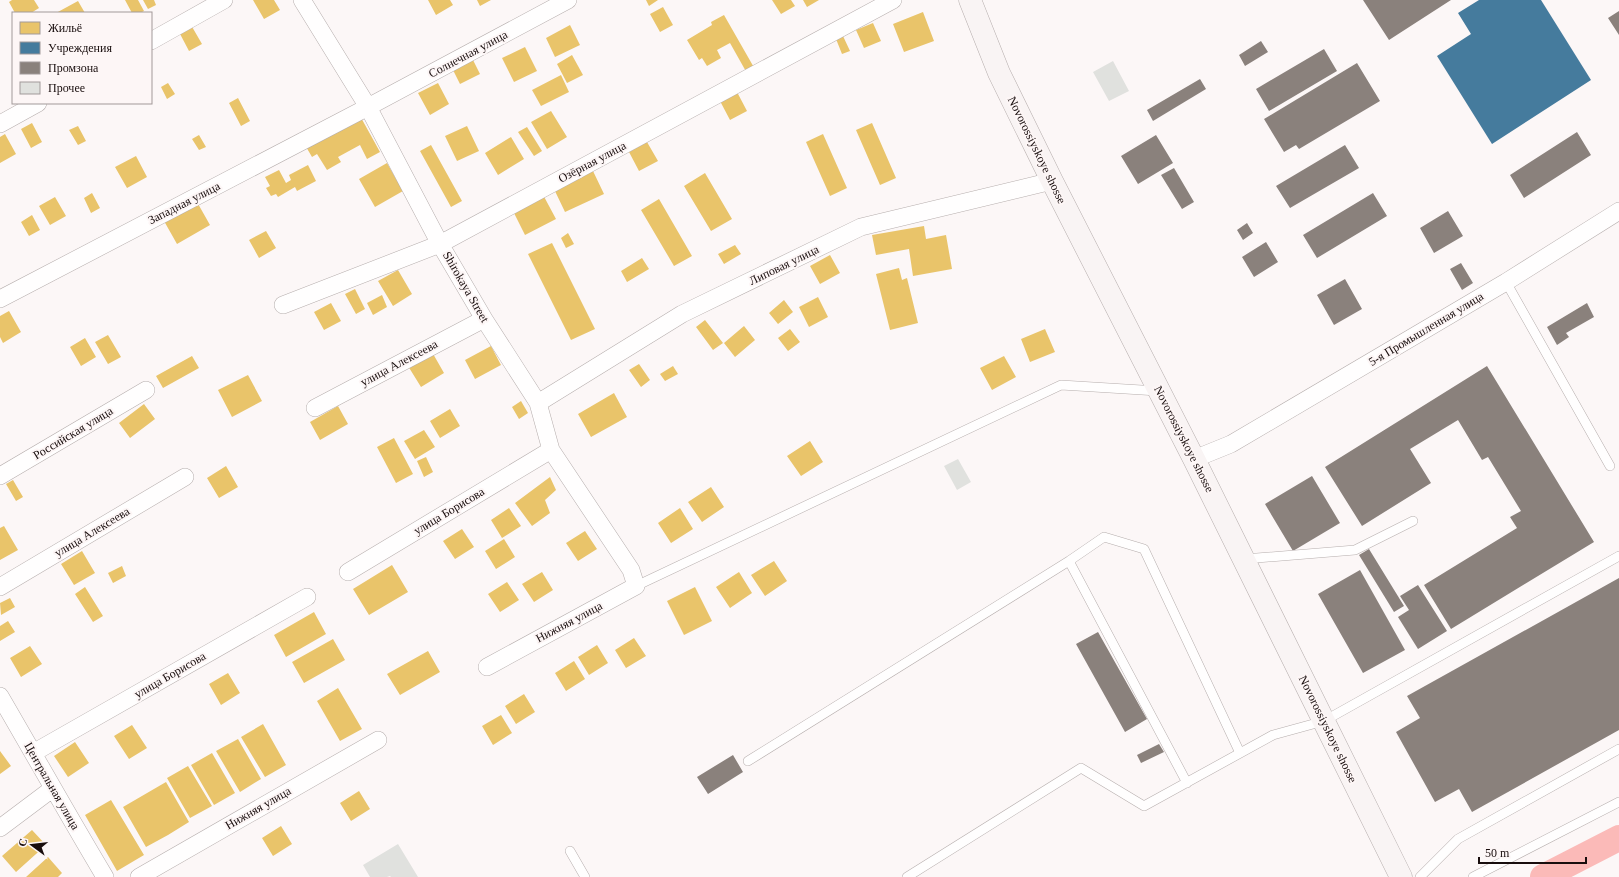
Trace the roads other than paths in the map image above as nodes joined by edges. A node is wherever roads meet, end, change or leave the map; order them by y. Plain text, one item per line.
1 (224, 0) edge
2 (302, 0) edge
3 (568, 0) edge
4 (893, 0) edge
5 (970, 0) edge
6 (152, 39) edge
7 (36, 104) edge
8 (368, 107) junction
9 (0, 124) edge
10 (1052, 181) junction
11 (1619, 212) edge
12 (440, 244) junction
13 (1506, 282) junction
14 (0, 299) edge
15 (282, 305) dead end
16 (484, 318) junction
17 (146, 390) dead end
18 (1159, 392) junction
19 (538, 403) junction
20 (314, 408) dead end
21 (551, 450) junction
22 (1194, 459) junction
23 (1610, 466) dead end
24 (0, 476) edge
25 (185, 477) dead end
26 (1413, 521) dead end
27 (1619, 556) edge
28 (1244, 559) junction
29 (1069, 560) junction
30 (348, 572) dead end
31 (633, 578) junction
32 (0, 587) edge
33 (307, 597) dead end
34 (487, 667) dead end
35 (0, 696) edge
36 (1324, 721) junction
37 (378, 740) dead end
38 (1619, 749) edge
39 (34, 753) junction
40 (1240, 753) junction
41 (748, 761) dead end
42 (1187, 783) junction
43 (52, 789) junction
44 (1619, 802) edge
45 (0, 828) edge
46 (570, 851) dead end
47 (105, 877) edge
48 (139, 877) edge
49 (585, 877) edge
50 (907, 877) edge
51 (1401, 877) edge
52 (1420, 877) edge
53 (1473, 877) edge

1 - 6 street
2 - 8 street, Shirokaya Street
3 - 8 street, Солнечная улица
4 - 12 street, Озёрная улица
5 - 10 main road, Novorossiyskoye shosse
7 - 9 street
8 - 12 street, Shirokaya Street
8 - 14 street, Западная улица
10 - 18 main road, Novorossiyskoye shosse
10 - 19 street, Липовая улица
11 - 13 street, 5-я Промышленная улица
12 - 15 street, Озёрная улица
12 - 16 street, Shirokaya Street
13 - 22 street, 5-я Промышленная улица
13 - 23 lane
16 - 19 street, Shirokaya Street
16 - 20 street, улица Алексеева
17 - 24 street, Российская улица
18 - 22 main road, Novorossiyskoye shosse
18 - 31 lane
19 - 21 street, Shirokaya Street
21 - 30 street, улица Борисова
21 - 31 street, Shirokaya Street
22 - 28 main road, Novorossiyskoye shosse
25 - 32 street, улица Алексеева
26 - 28 lane
27 - 36 lane
28 - 36 main road, Novorossiyskoye shosse
29 - 40 lane
29 - 41 lane
29 - 42 lane
31 - 34 street, Нижняя улица
33 - 39 street, улица Борисова
35 - 39 street, Центральная улица
36 - 40 lane
36 - 51 main road, Novorossiyskoye shosse
37 - 48 street, Нижняя улица
38 - 52 lane
39 - 43 street, Центральная улица
40 - 42 lane
42 - 50 lane
43 - 45 street
43 - 47 street, Центральная улица
44 - 53 lane
46 - 49 lane

